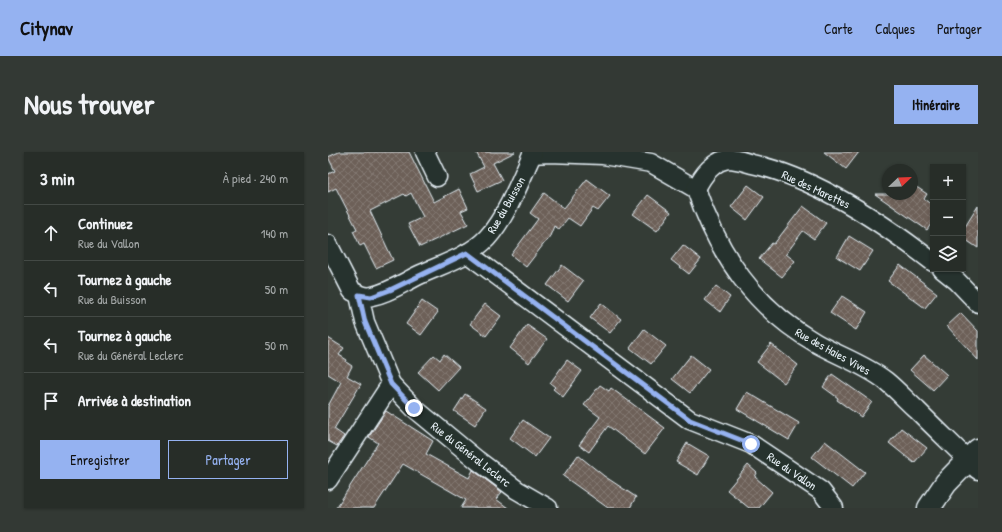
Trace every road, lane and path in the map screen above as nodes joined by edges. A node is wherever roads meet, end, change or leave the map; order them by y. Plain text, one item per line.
1 (425, 152) edge
2 (532, 153) edge
3 (436, 177) dead end
4 (696, 189) junction
5 (328, 244) edge
6 (467, 253) junction
7 (930, 260) edge
8 (946, 272) edge
9 (359, 295) junction
10 (978, 303) edge
11 (391, 384) junction
12 (974, 460) edge
13 (328, 480) edge
14 (548, 508) edge
15 (834, 508) edge
16 (929, 508) edge

1 - 3 street
2 - 4 street
2 - 6 street, Rue du Buisson
4 - 7 street, Rue des Marettes
4 - 12 street, Rue des Haies Vives
5 - 9 street, Rue du Général Leclerc
6 - 9 street, Rue du Buisson
6 - 15 street, Rue du Vallon
8 - 10 street
9 - 11 street, Rue du Général Leclerc
11 - 13 street
11 - 14 street, Rue du Général Leclerc
12 - 16 street

